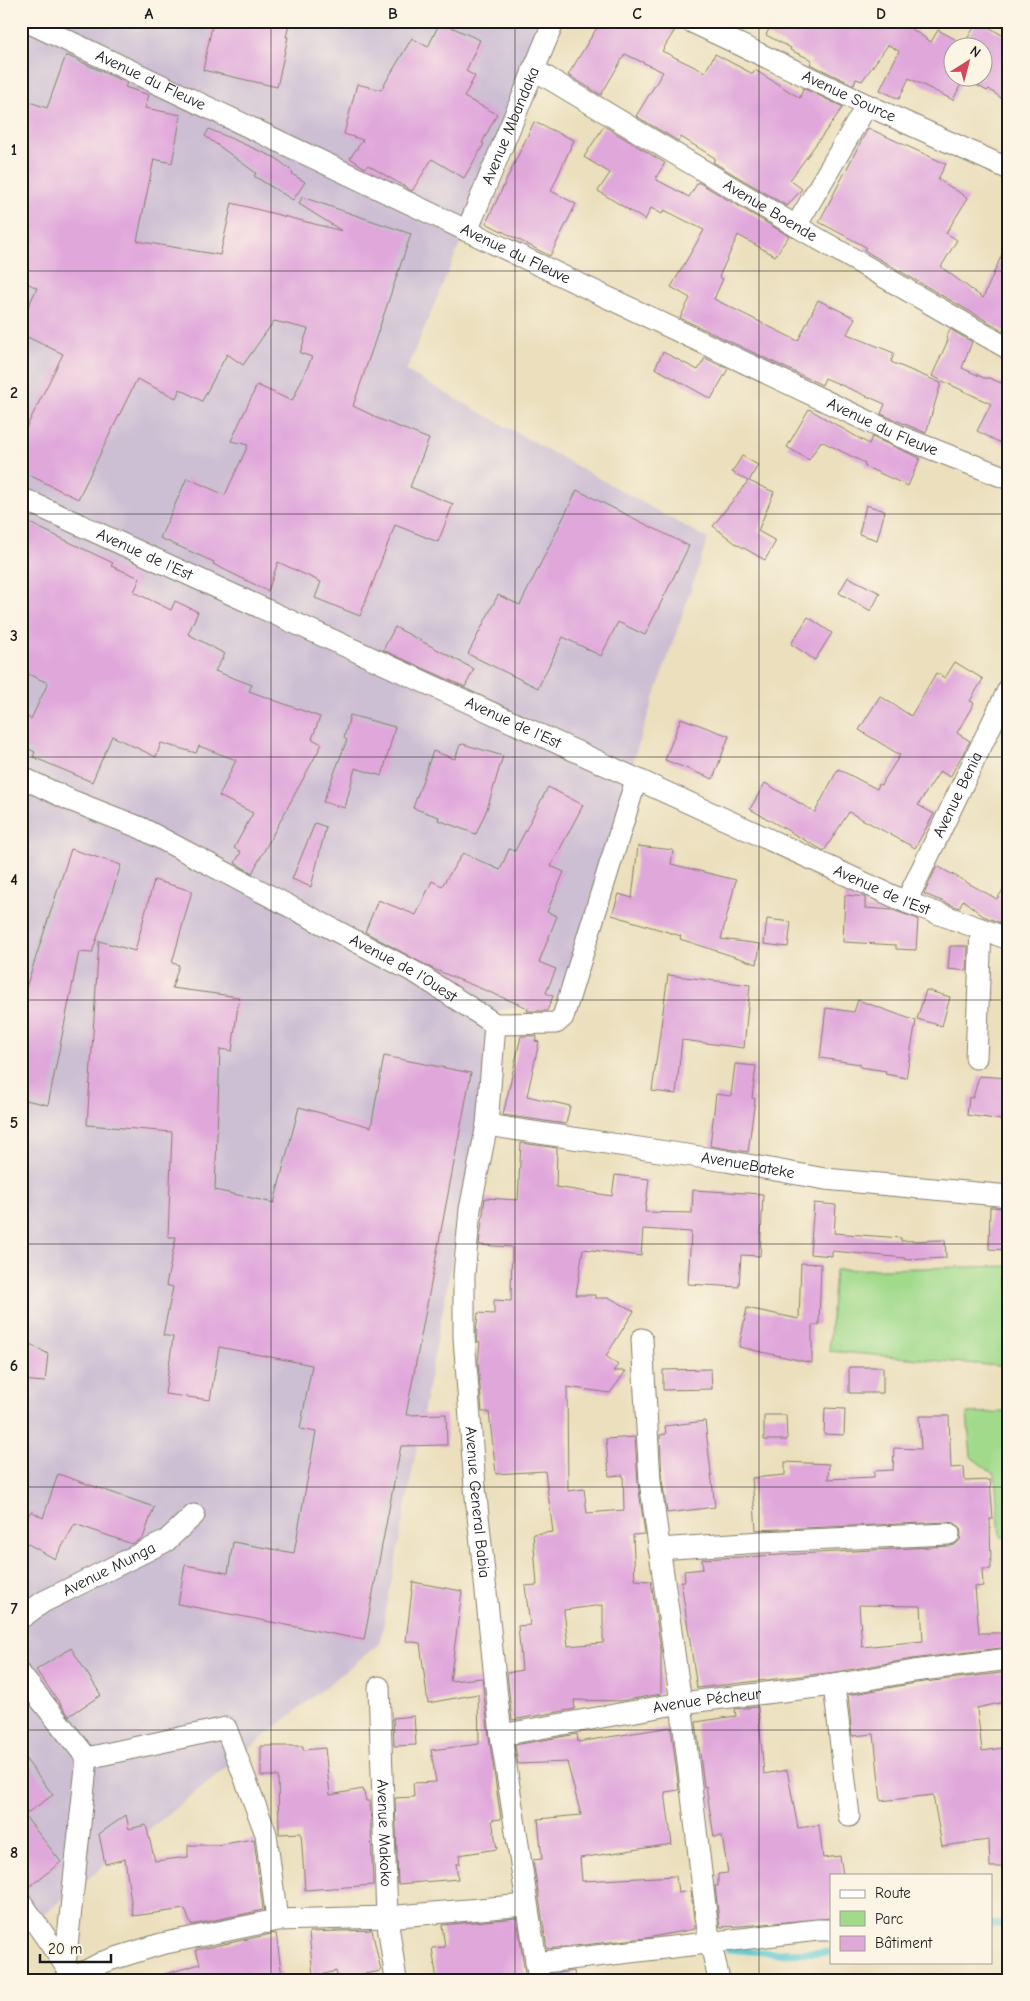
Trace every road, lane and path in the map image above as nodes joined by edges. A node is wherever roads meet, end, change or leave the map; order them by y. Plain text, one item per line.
1 (26, 21) edge
2 (554, 21) edge
3 (690, 21) edge
4 (533, 69) junction
5 (867, 105) junction
6 (1009, 169) edge
7 (796, 226) junction
8 (468, 231) junction
9 (1009, 349) edge
10 (1009, 479) edge
11 (21, 498) edge
12 (1009, 688) edge
13 (21, 777) edge
14 (636, 780) junction
15 (906, 902) junction
16 (981, 929) junction
17 (1009, 939) edge
18 (495, 1024) junction
19 (976, 1058) dead end
20 (487, 1125) junction
21 (1009, 1196) edge
22 (642, 1339) dead end
23 (194, 1515) dead end
24 (948, 1534) dead end
25 (659, 1549) junction
26 (21, 1618) edge
27 (1009, 1658) edge
28 (21, 1675) edge
29 (834, 1684) junction
30 (379, 1687) dead end
31 (681, 1703) junction
32 (500, 1735) junction
33 (87, 1758) junction
34 (849, 1816) dead end
35 (21, 1902) edge
36 (526, 1905) junction
37 (387, 1917) junction
38 (277, 1920) junction
39 (830, 1930) edge
40 (711, 1943) junction
41 (537, 1971) edge
42 (71, 1974) edge
43 (396, 1980) edge
44 (719, 1980) edge

1 - 8 street, Avenue du Fleuve
2 - 4 street, Avenue Mbandaka
3 - 5 street, Avenue Source
4 - 7 street, Avenue Boende
4 - 8 street, Avenue Mbandaka
5 - 6 street, Avenue Source
5 - 7 street
7 - 9 street, Avenue Boende
8 - 10 street, Avenue du Fleuve
11 - 14 street, Avenue de l'Est
12 - 15 street, Avenue Benia
13 - 18 street, Avenue de l'Ouest
14 - 15 street, Avenue de l'Est
14 - 18 street
15 - 16 street, Avenue de l'Est
16 - 17 street, Avenue de l'Est
16 - 19 street
18 - 20 street, Avenue General Babia
20 - 21 street, AvenueBateke
20 - 32 street, Avenue General Babia
22 - 25 street
23 - 26 street, Avenue Munga
24 - 25 street
25 - 31 street
27 - 29 street, Avenue Pécheur
28 - 33 street
29 - 31 street, Avenue Pécheur
29 - 34 street
30 - 37 street, Avenue Makoko
31 - 32 street, Avenue Pécheur
31 - 40 street
32 - 36 street, Avenue General Babia
33 - 38 street
33 - 42 street
35 - 42 street
36 - 37 street
36 - 41 street, Avenue General Babia
37 - 38 street
37 - 43 street, Avenue Makoko
38 - 42 street
39 - 40 street
40 - 41 street
40 - 44 street

